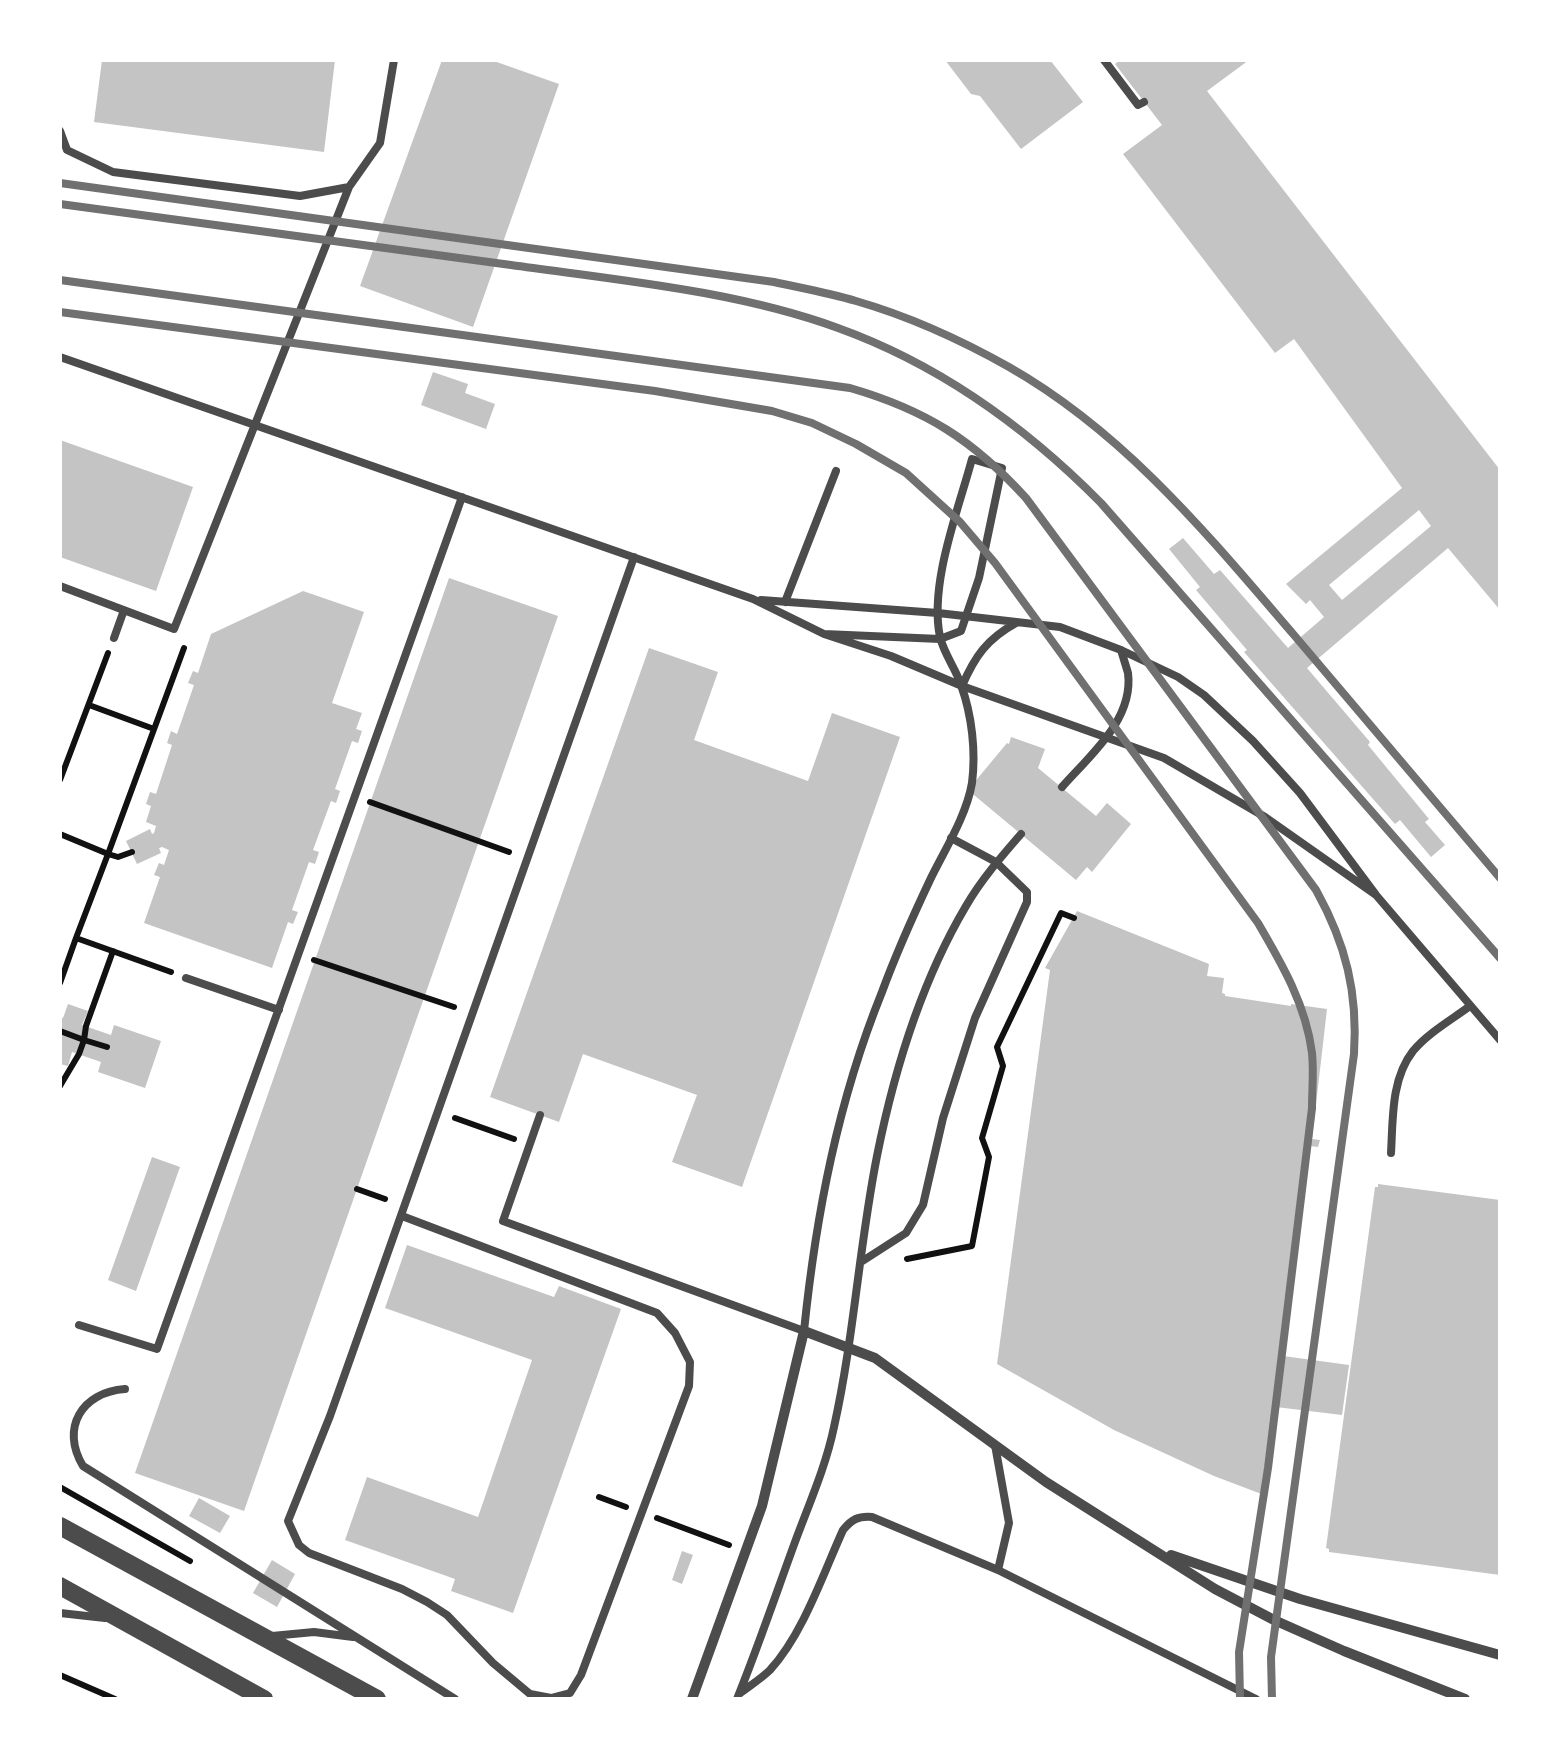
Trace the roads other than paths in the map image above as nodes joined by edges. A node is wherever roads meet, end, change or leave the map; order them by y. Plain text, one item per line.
1 (394, 60) edge
2 (1104, 60) edge
3 (1144, 102) dead end
4 (60, 131) edge
5 (349, 187) junction
6 (60, 357) edge
7 (255, 424) junction
8 (836, 472) dead end
9 (462, 496) junction
10 (634, 558) junction
11 (60, 586) edge
12 (754, 600) junction
13 (785, 602) junction
14 (124, 610) junction
15 (938, 613) junction
16 (966, 616) junction
17 (1018, 622) junction
18 (824, 634) junction
19 (114, 638) road end
20 (940, 639) junction
21 (1121, 650) junction
22 (962, 686) junction
23 (1107, 736) junction
24 (1062, 787) dead end
25 (1021, 834) dead end
26 (951, 838) junction
27 (996, 862) junction
28 (1376, 895) junction
29 (186, 978) road end
30 (1470, 1006) junction
31 (279, 1010) junction
32 (1500, 1040) edge
33 (540, 1115) dead end
34 (1390, 1153) dead end
35 (402, 1216) junction
36 (861, 1262) junction
37 (79, 1325) dead end
38 (804, 1331) junction
39 (850, 1348) junction
40 (125, 1390) dead end
41 (995, 1444) junction
42 (60, 1526) edge
43 (1154, 1549) junction
44 (998, 1570) junction
45 (60, 1586) edge
46 (60, 1612) edge
47 (120, 1620) junction
48 (264, 1637) junction
49 (357, 1638) junction
50 (1500, 1656) edge
51 (692, 1697) edge
52 (738, 1697) edge
53 (264, 1699) edge
54 (377, 1699) edge
55 (455, 1699) edge
56 (1256, 1699) edge
57 (1465, 1699) edge

1 - 5 lane
2 - 3 lane
4 - 5 lane
5 - 7 lane
6 - 7 lane
7 - 9 lane
7 - 14 lane
8 - 13 lane
9 - 10 lane
9 - 31 lane
10 - 12 lane
10 - 35 lane
11 - 14 lane
12 - 13 lane
12 - 18 lane
13 - 15 lane
14 - 19 lane
15 - 16 lane
15 - 16 lane
15 - 20 lane
16 - 17 lane
16 - 20 lane
17 - 21 lane
17 - 22 lane
18 - 20 lane
18 - 22 lane
20 - 22 lane
21 - 23 lane
21 - 28 lane
22 - 23 lane
22 - 26 lane
23 - 24 lane
23 - 28 lane
25 - 27 lane
26 - 27 lane
26 - 38 lane
27 - 36 lane
27 - 36 lane
28 - 30 lane
29 - 31 lane
30 - 32 lane
30 - 34 lane
31 - 37 lane
33 - 38 lane
35 - 35 lane
36 - 39 lane
38 - 39 street
38 - 51 street
39 - 41 street
39 - 52 lane
40 - 49 lane
41 - 43 street
41 - 44 lane
42 - 48 street
43 - 50 street
43 - 57 street
44 - 52 lane
44 - 56 lane
45 - 47 street
46 - 47 lane
47 - 53 street
48 - 49 lane
48 - 54 street
49 - 55 lane

